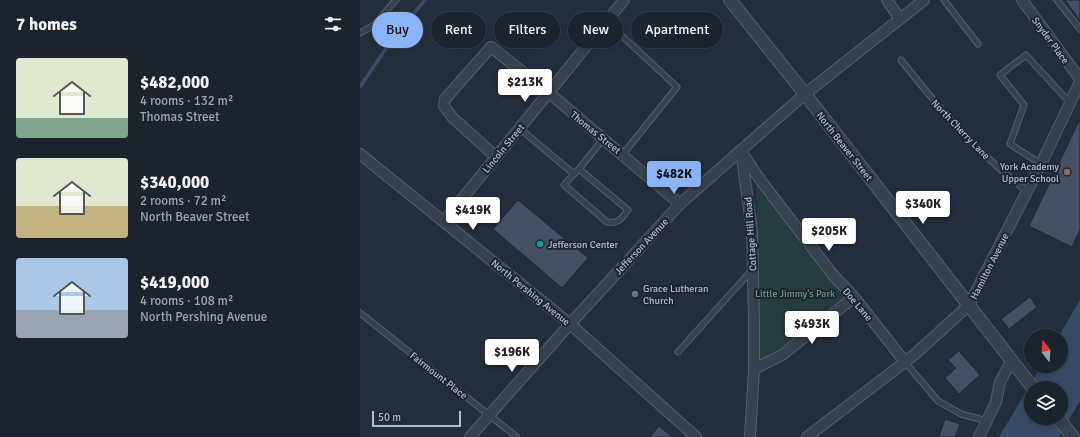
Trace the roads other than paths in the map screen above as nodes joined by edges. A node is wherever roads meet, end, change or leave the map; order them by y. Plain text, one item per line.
1 (396, 0) edge
2 (624, 0) edge
3 (730, 0) edge
4 (887, 0) edge
5 (924, 0) edge
6 (944, 0) edge
7 (1022, 0) edge
8 (1057, 0) edge
9 (614, 12) edge
10 (900, 19) junction
11 (1080, 29) edge
12 (360, 32) edge
13 (623, 37) edge
14 (978, 44) dead end
15 (584, 48) edge
16 (901, 60) dead end
17 (1080, 79) edge
18 (1080, 82) edge
19 (548, 92) junction
20 (805, 94) junction
21 (1070, 103) junction
22 (519, 128) junction
23 (603, 139) junction
24 (741, 150) junction
25 (623, 154) junction
26 (362, 155) edge
27 (496, 156) junction
28 (1041, 164) junction
29 (579, 169) junction
30 (574, 174) junction
31 (1027, 191) junction
32 (680, 204) junction
33 (444, 222) junction
34 (753, 269) junction
35 (854, 297) junction
36 (969, 305) junction
37 (360, 313) edge
38 (570, 324) junction
39 (678, 352) dead end
40 (1012, 360) junction
41 (905, 362) junction
42 (754, 368) junction
43 (1027, 381) edge
44 (490, 415) junction
45 (987, 421) junction
46 (1064, 425) edge
47 (470, 437) edge
48 (517, 437) edge
49 (696, 437) edge
50 (750, 437) edge
51 (807, 437) edge
52 (979, 437) edge
53 (1073, 437) edge

1 - 12 lane
2 - 9 street, Lincoln Street
3 - 20 street, North Beaver Street
4 - 10 street
5 - 10 street, Jefferson Avenue
6 - 14 lane
7 - 17 street, Snyder Place
8 - 11 lane
10 - 20 street, Jefferson Avenue
13 - 25 lane
15 - 19 street, Lincoln Street
16 - 31 lane, North Cherry Lane
18 - 21 street, Hamilton Avenue
19 - 22 street, Lincoln Street
19 - 23 street, Thomas Street
19 - 27 street, Thomas Street
20 - 24 street, Jefferson Avenue
20 - 36 street, North Beaver Street
21 - 28 street, Hamilton Avenue
21 - 28 lane
22 - 27 street, Lincoln Street
22 - 30 lane
23 - 25 street, Thomas Street
23 - 29 lane
24 - 32 street, Jefferson Avenue
24 - 34 street, Cottage Hill Road
24 - 35 street, Doe Lane
25 - 32 street, Thomas Street
26 - 33 street, North Pershing Avenue
27 - 33 street, Lincoln Street
28 - 31 street, Hamilton Avenue
29 - 30 lane
29 - 30 lane
31 - 36 street, Hamilton Avenue
32 - 38 street, Jefferson Avenue
33 - 38 street, North Pershing Avenue
34 - 39 lane
34 - 42 street, Cottage Hill Road
35 - 41 street, Doe Lane
35 - 42 street
36 - 40 street, North Beaver Street
36 - 41 street, Hamilton Avenue
37 - 44 lane, Fairmount Place
38 - 44 street, Jefferson Avenue
38 - 49 street, North Pershing Avenue
40 - 43 street, North Beaver Street
40 - 45 street
41 - 45 lane
41 - 51 street, Hamilton Avenue
42 - 50 street, Cottage Hill Road
44 - 47 street, Jefferson Avenue
44 - 48 lane, Fairmount Place
45 - 52 street
46 - 53 street

